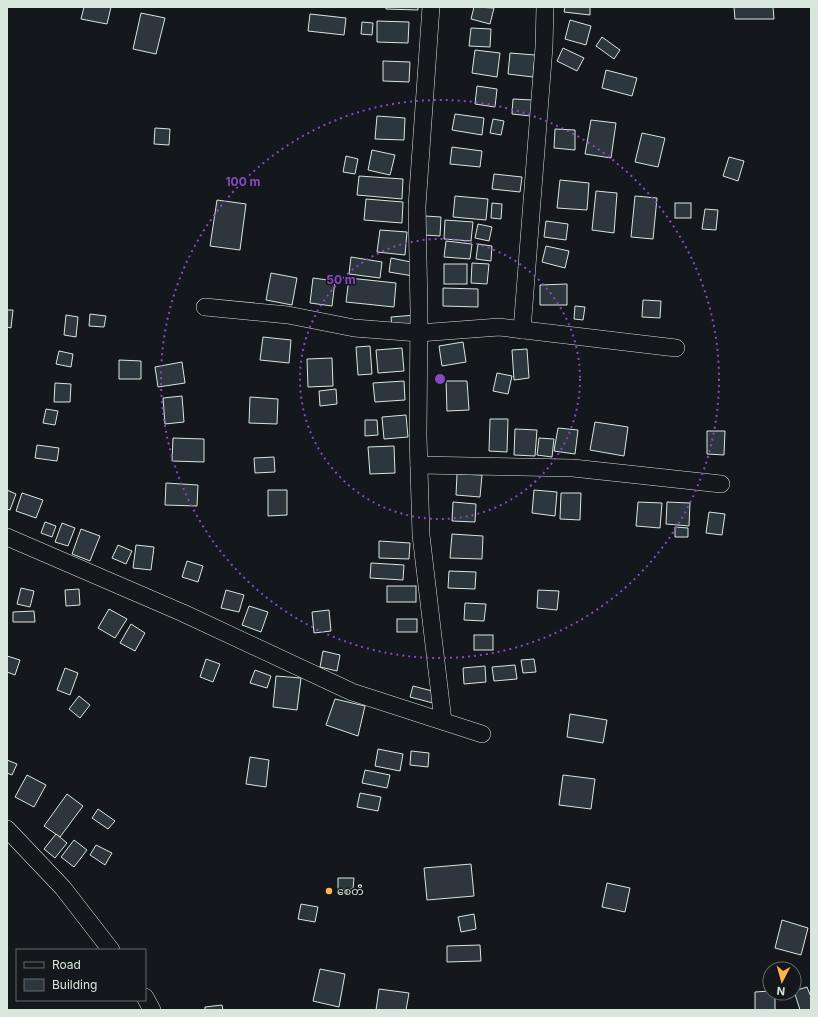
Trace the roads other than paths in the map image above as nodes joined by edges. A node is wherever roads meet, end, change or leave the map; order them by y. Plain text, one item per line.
1 (431, 7) edge
2 (545, 7) edge
3 (205, 307) dead end
4 (522, 330) junction
5 (419, 333) junction
6 (676, 348) dead end
7 (419, 465) junction
8 (721, 484) dead end
9 (7, 537) edge
10 (443, 721) junction
11 (482, 734) dead end
12 (7, 829) edge
13 (110, 949) edge
14 (146, 999) edge
15 (152, 1010) edge

1 - 5 street
2 - 4 street
3 - 5 street
4 - 5 street
4 - 6 street
5 - 7 street
7 - 8 street
7 - 10 street
9 - 10 street
10 - 11 street
12 - 13 street
14 - 15 street

